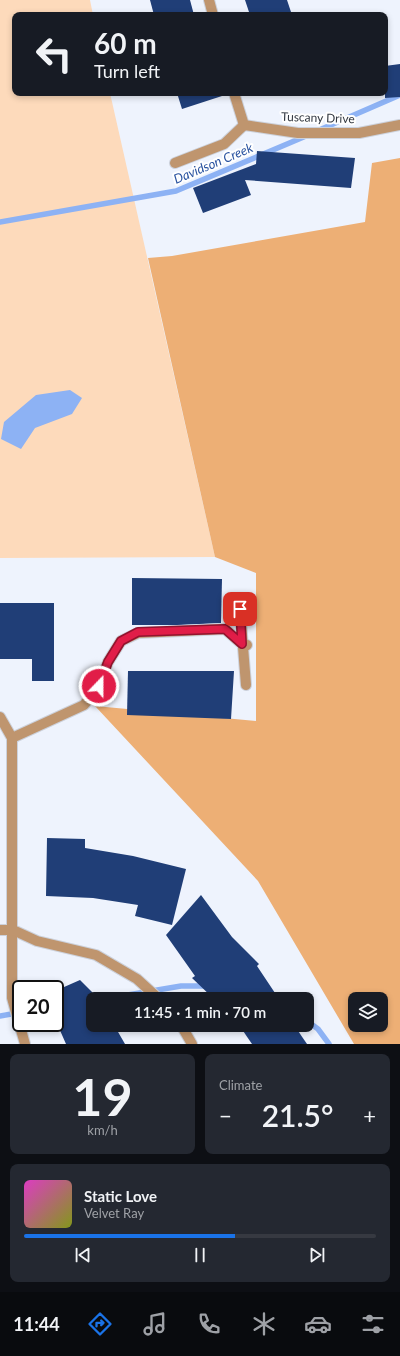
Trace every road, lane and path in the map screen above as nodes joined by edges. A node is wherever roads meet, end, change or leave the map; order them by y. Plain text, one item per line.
1 (209, 0) edge
2 (212, 12) edge
3 (235, 96) edge
4 (244, 125) junction
5 (400, 125) edge
6 (175, 163) dead end
7 (240, 609) dead end
8 (245, 645) junction
9 (246, 686) dead end
10 (0, 717) edge
11 (12, 738) junction
12 (0, 930) edge
13 (13, 930) junction
14 (151, 992) edge
15 (185, 1032) edge
16 (25, 1044) edge
17 (192, 1044) edge

1 - 2 street
3 - 4 street
4 - 5 street, Tuscany Drive
4 - 6 street
7 - 8 street
8 - 9 street
8 - 11 street
10 - 11 street
11 - 13 street
12 - 13 street
13 - 14 street
13 - 16 street
15 - 17 street

